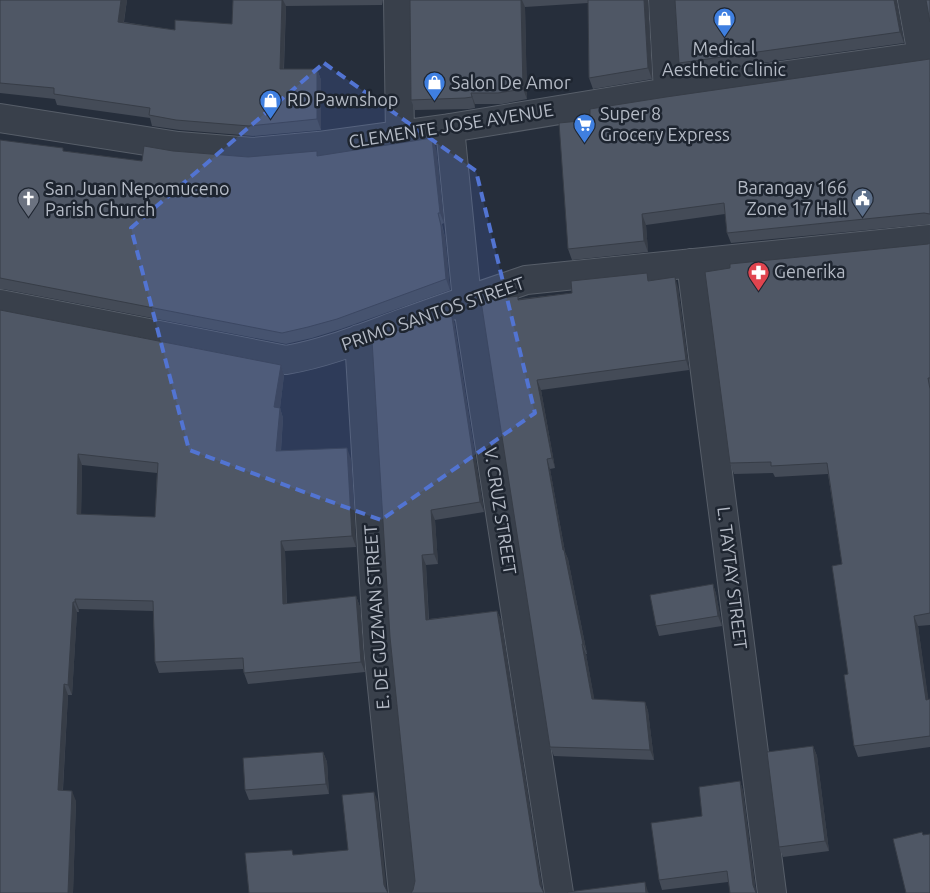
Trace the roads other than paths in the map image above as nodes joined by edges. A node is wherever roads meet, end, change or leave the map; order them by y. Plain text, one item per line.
1 (398, 0) edge
2 (663, 0) edge
3 (912, 0) edge
4 (926, 55) edge
5 (668, 92) junction
6 (0, 118) edge
7 (450, 128) junction
8 (400, 135) junction
9 (930, 239) edge
10 (691, 263) junction
11 (467, 300) junction
12 (0, 304) edge
13 (359, 340) junction
14 (403, 893) edge
15 (559, 893) edge
16 (772, 893) edge

1 - 8 street
2 - 5 street
3 - 4 street
4 - 5 street, CLEMENTE JOSE AVENUE
5 - 7 street, CLEMENTE JOSE AVENUE
6 - 8 street, CLEMENTE JOSE AVENUE
7 - 8 street, CLEMENTE JOSE AVENUE
7 - 11 street, V. CRUZ STREET
9 - 10 street, PRIMO SANTOS STREET
10 - 11 street, PRIMO SANTOS STREET
10 - 16 street, L. TAYTAY STREET
11 - 13 street, PRIMO SANTOS STREET
11 - 15 street, V. CRUZ STREET
12 - 13 street, PRIMO SANTOS STREET
13 - 14 street, E. DE GUZMAN STREET

